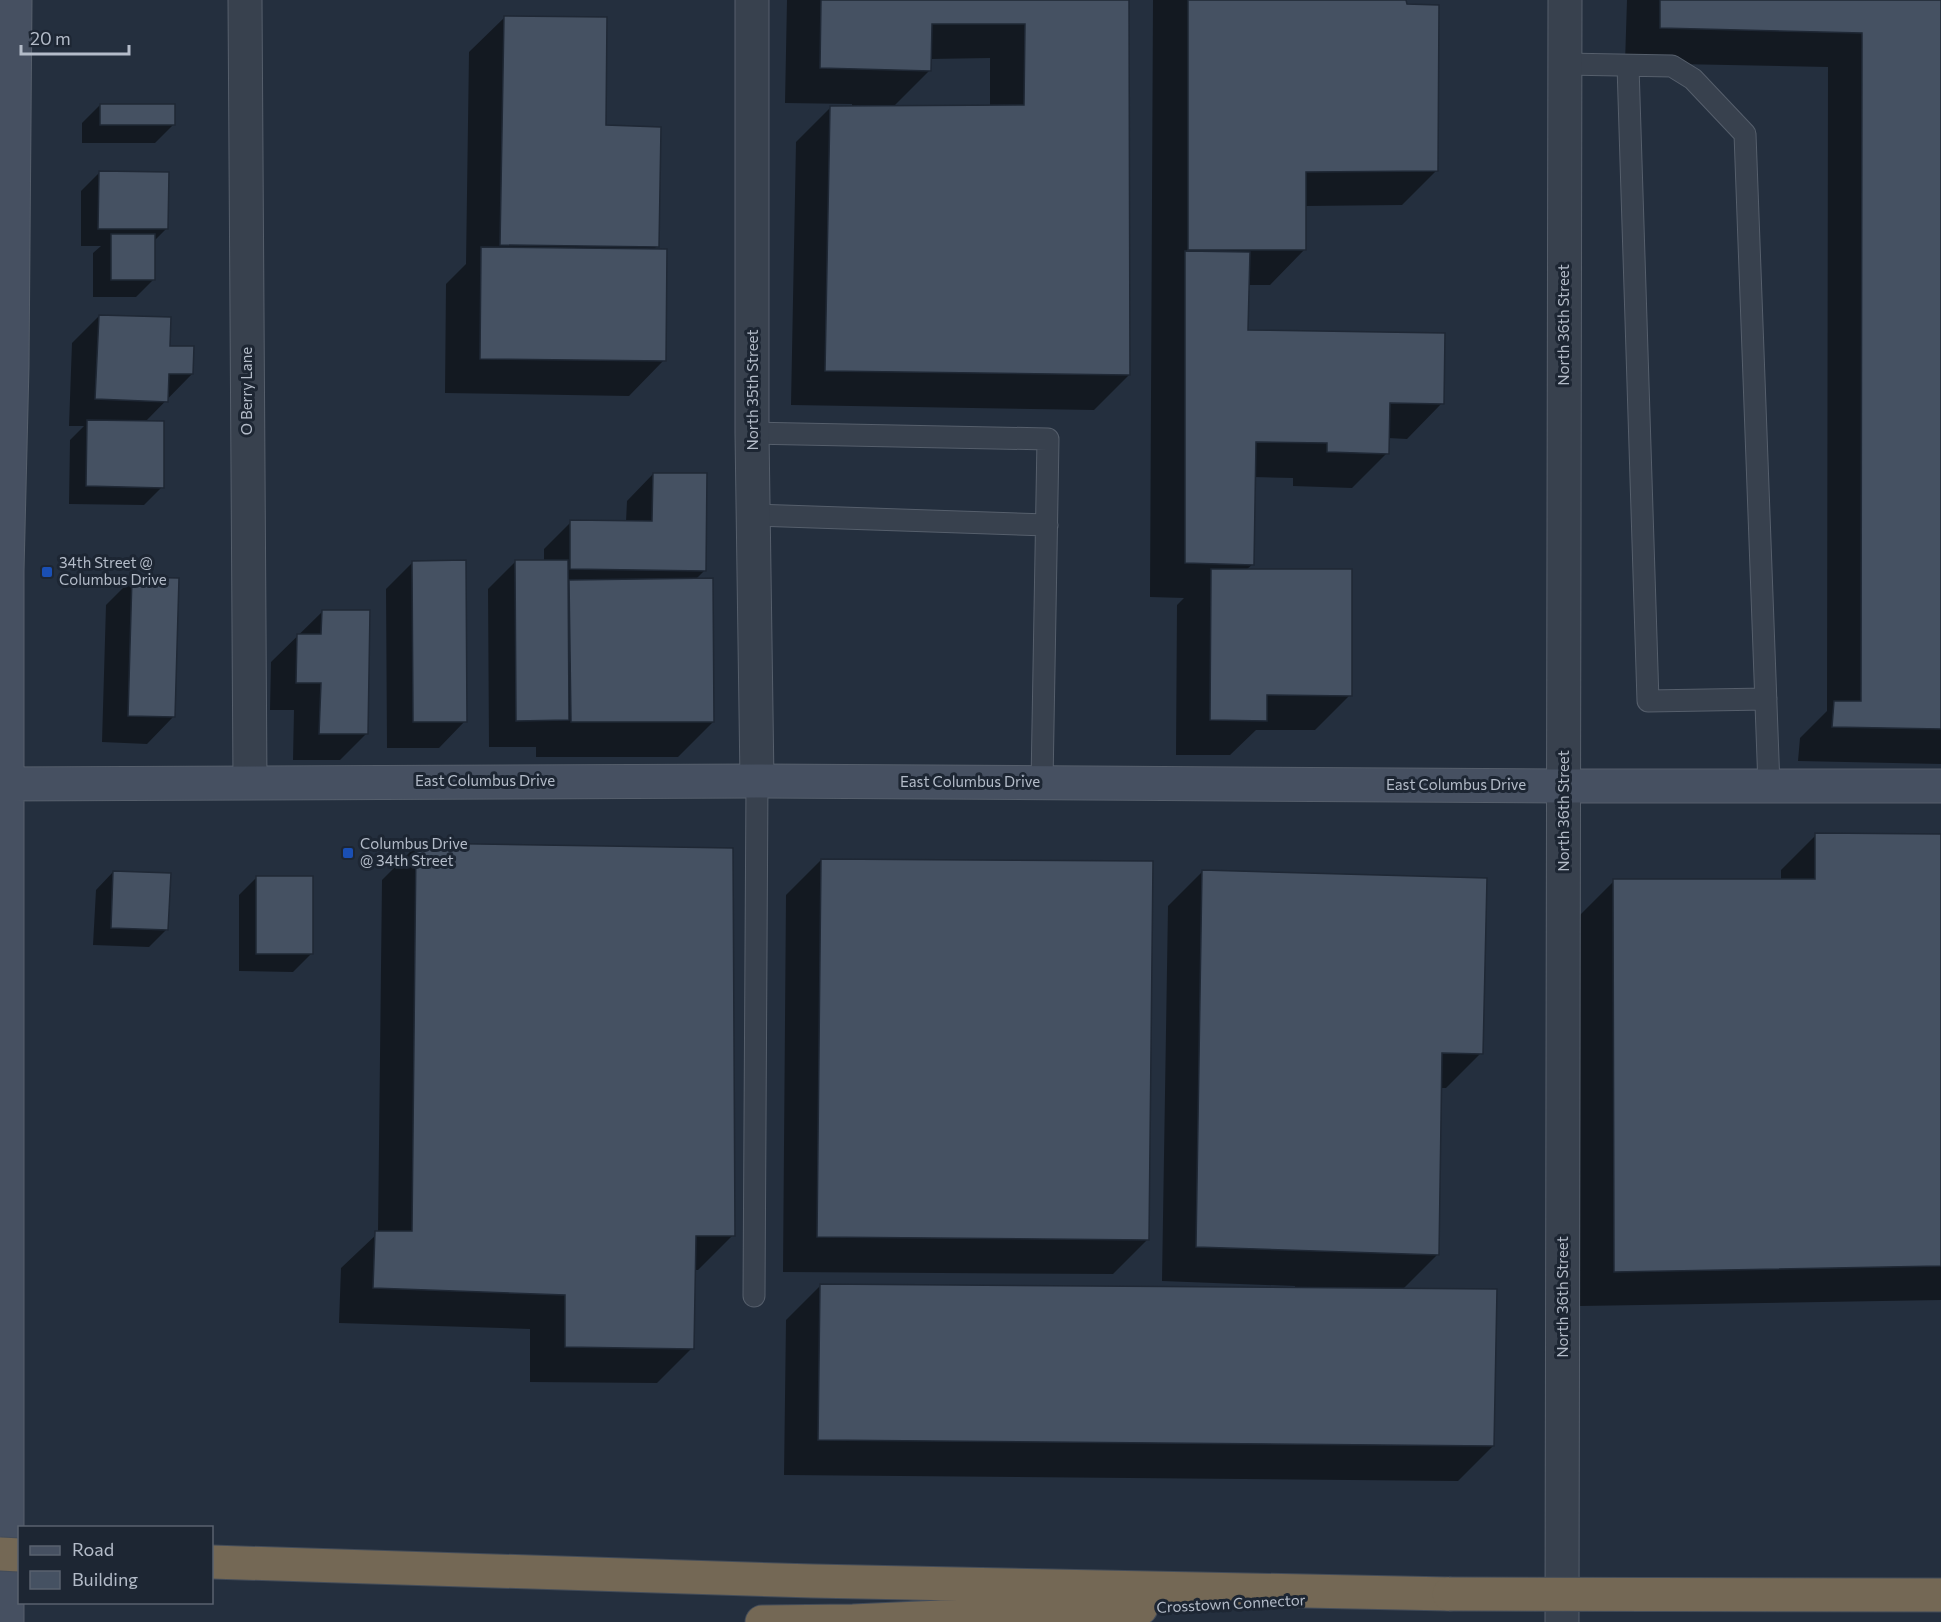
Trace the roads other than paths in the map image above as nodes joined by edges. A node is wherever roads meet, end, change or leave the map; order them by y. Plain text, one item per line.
1 (15, 0) edge
2 (245, 0) edge
3 (752, 0) edge
4 (1565, 0) edge
5 (1565, 64) junction
6 (1628, 66) junction
7 (6, 366) edge
8 (752, 433) junction
9 (755, 515) junction
10 (1047, 525) junction
11 (1766, 699) junction
12 (757, 781) junction
13 (250, 782) junction
14 (1042, 783) junction
15 (4, 784) edge
16 (1564, 786) junction
17 (1769, 786) junction
18 (1941, 786) edge
19 (754, 1296) dead end
20 (0, 1554) edge
21 (18, 1555) edge
22 (213, 1562) edge
23 (1449, 1594) junction
24 (1941, 1595) edge
25 (7, 1622) edge
26 (762, 1622) edge
27 (1562, 1622) edge

1 - 7 main road
2 - 13 street, O Berry Lane
3 - 8 street, North 35th Street
4 - 5 street, North 36th Street
5 - 6 lane
5 - 16 street, North 36th Street
6 - 11 lane
6 - 11 lane
7 - 15 main road
8 - 9 street, North 35th Street
8 - 10 lane
9 - 10 lane
9 - 12 street, North 35th Street
10 - 14 lane
11 - 17 lane
12 - 13 main road, East Columbus Drive
12 - 14 main road, East Columbus Drive
12 - 19 lane
13 - 15 main road, East Columbus Drive
14 - 16 main road, East Columbus Drive
15 - 25 main road
16 - 17 main road, East Columbus Drive
16 - 27 street, North 36th Street
17 - 18 main road, East Columbus Drive
20 - 21 highway, bridge
22 - 23 highway
23 - 24 highway, bridge
23 - 26 highway, Crosstown Connector

